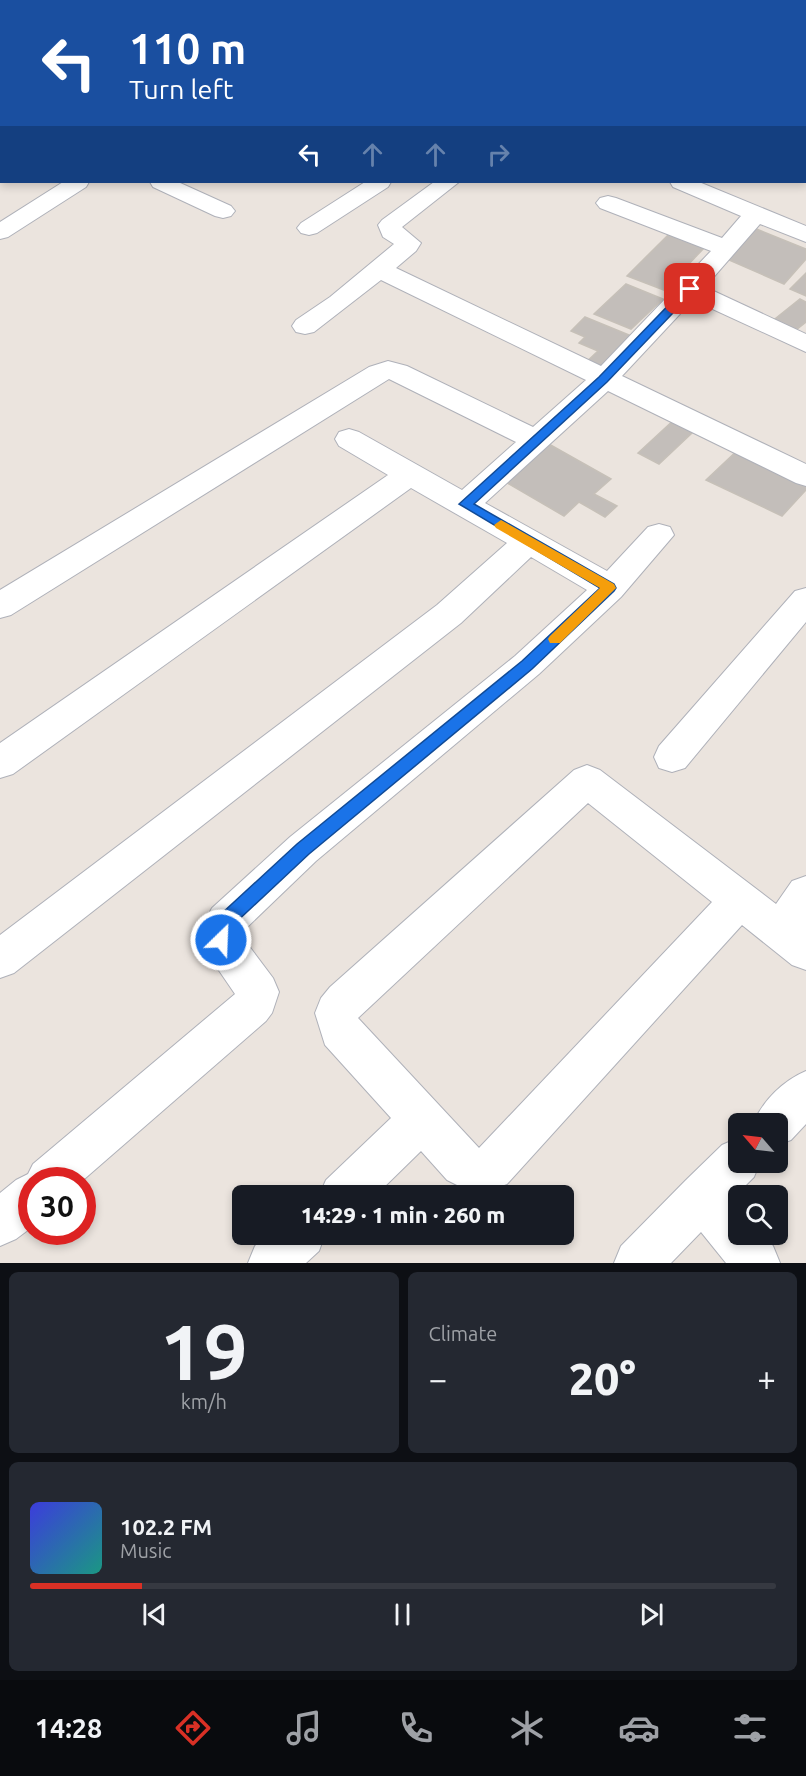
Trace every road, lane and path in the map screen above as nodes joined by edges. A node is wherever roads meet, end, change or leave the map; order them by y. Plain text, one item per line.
1 (76, 183) edge
2 (163, 183) edge
3 (378, 183) edge
4 (447, 183) edge
5 (683, 183) edge
6 (608, 203) dead end
7 (223, 211) dead end
8 (756, 214) junction
9 (309, 228) dead end
10 (0, 232) edge
11 (806, 235) edge
12 (726, 248) junction
13 (379, 269) junction
14 (690, 289) junction
15 (305, 326) dead end
16 (806, 344) edge
17 (603, 380) junction
18 (349, 439) dead end
19 (537, 441) junction
20 (410, 474) junction
21 (806, 476) edge
22 (465, 504) junction
23 (659, 535) dead end
24 (529, 541) junction
25 (610, 588) junction
26 (806, 600) edge
27 (0, 606) edge
28 (672, 757) dead end
29 (0, 763) edge
30 (806, 894) edge
31 (740, 900) junction
32 (793, 941) edge
33 (0, 959) edge
34 (806, 1093) edge
35 (786, 1113) edge
36 (422, 1119) junction
37 (64, 1167) edge
38 (728, 1171) edge
39 (353, 1185) edge
40 (702, 1196) junction
41 (18, 1208) edge
42 (0, 1223) edge
43 (291, 1245) edge
44 (272, 1263) edge
45 (638, 1263) edge
46 (756, 1263) edge

1 - 10 street
2 - 7 street
3 - 9 street
4 - 13 street
5 - 8 street
6 - 12 street
8 - 11 street
8 - 12 street
12 - 14 street
13 - 15 street
13 - 17 street
14 - 16 street
14 - 17 street
17 - 19 street
17 - 21 street
18 - 20 street
19 - 22 street
19 - 27 street
20 - 22 street
20 - 29 street
22 - 24 street
23 - 25 street
24 - 25 street
24 - 33 street
25 - 37 street
26 - 28 street
30 - 32 street
31 - 32 street
31 - 36 street
31 - 36 street
34 - 35 street
36 - 39 street
38 - 40 street
40 - 45 street
40 - 46 street
41 - 42 street
43 - 44 street

